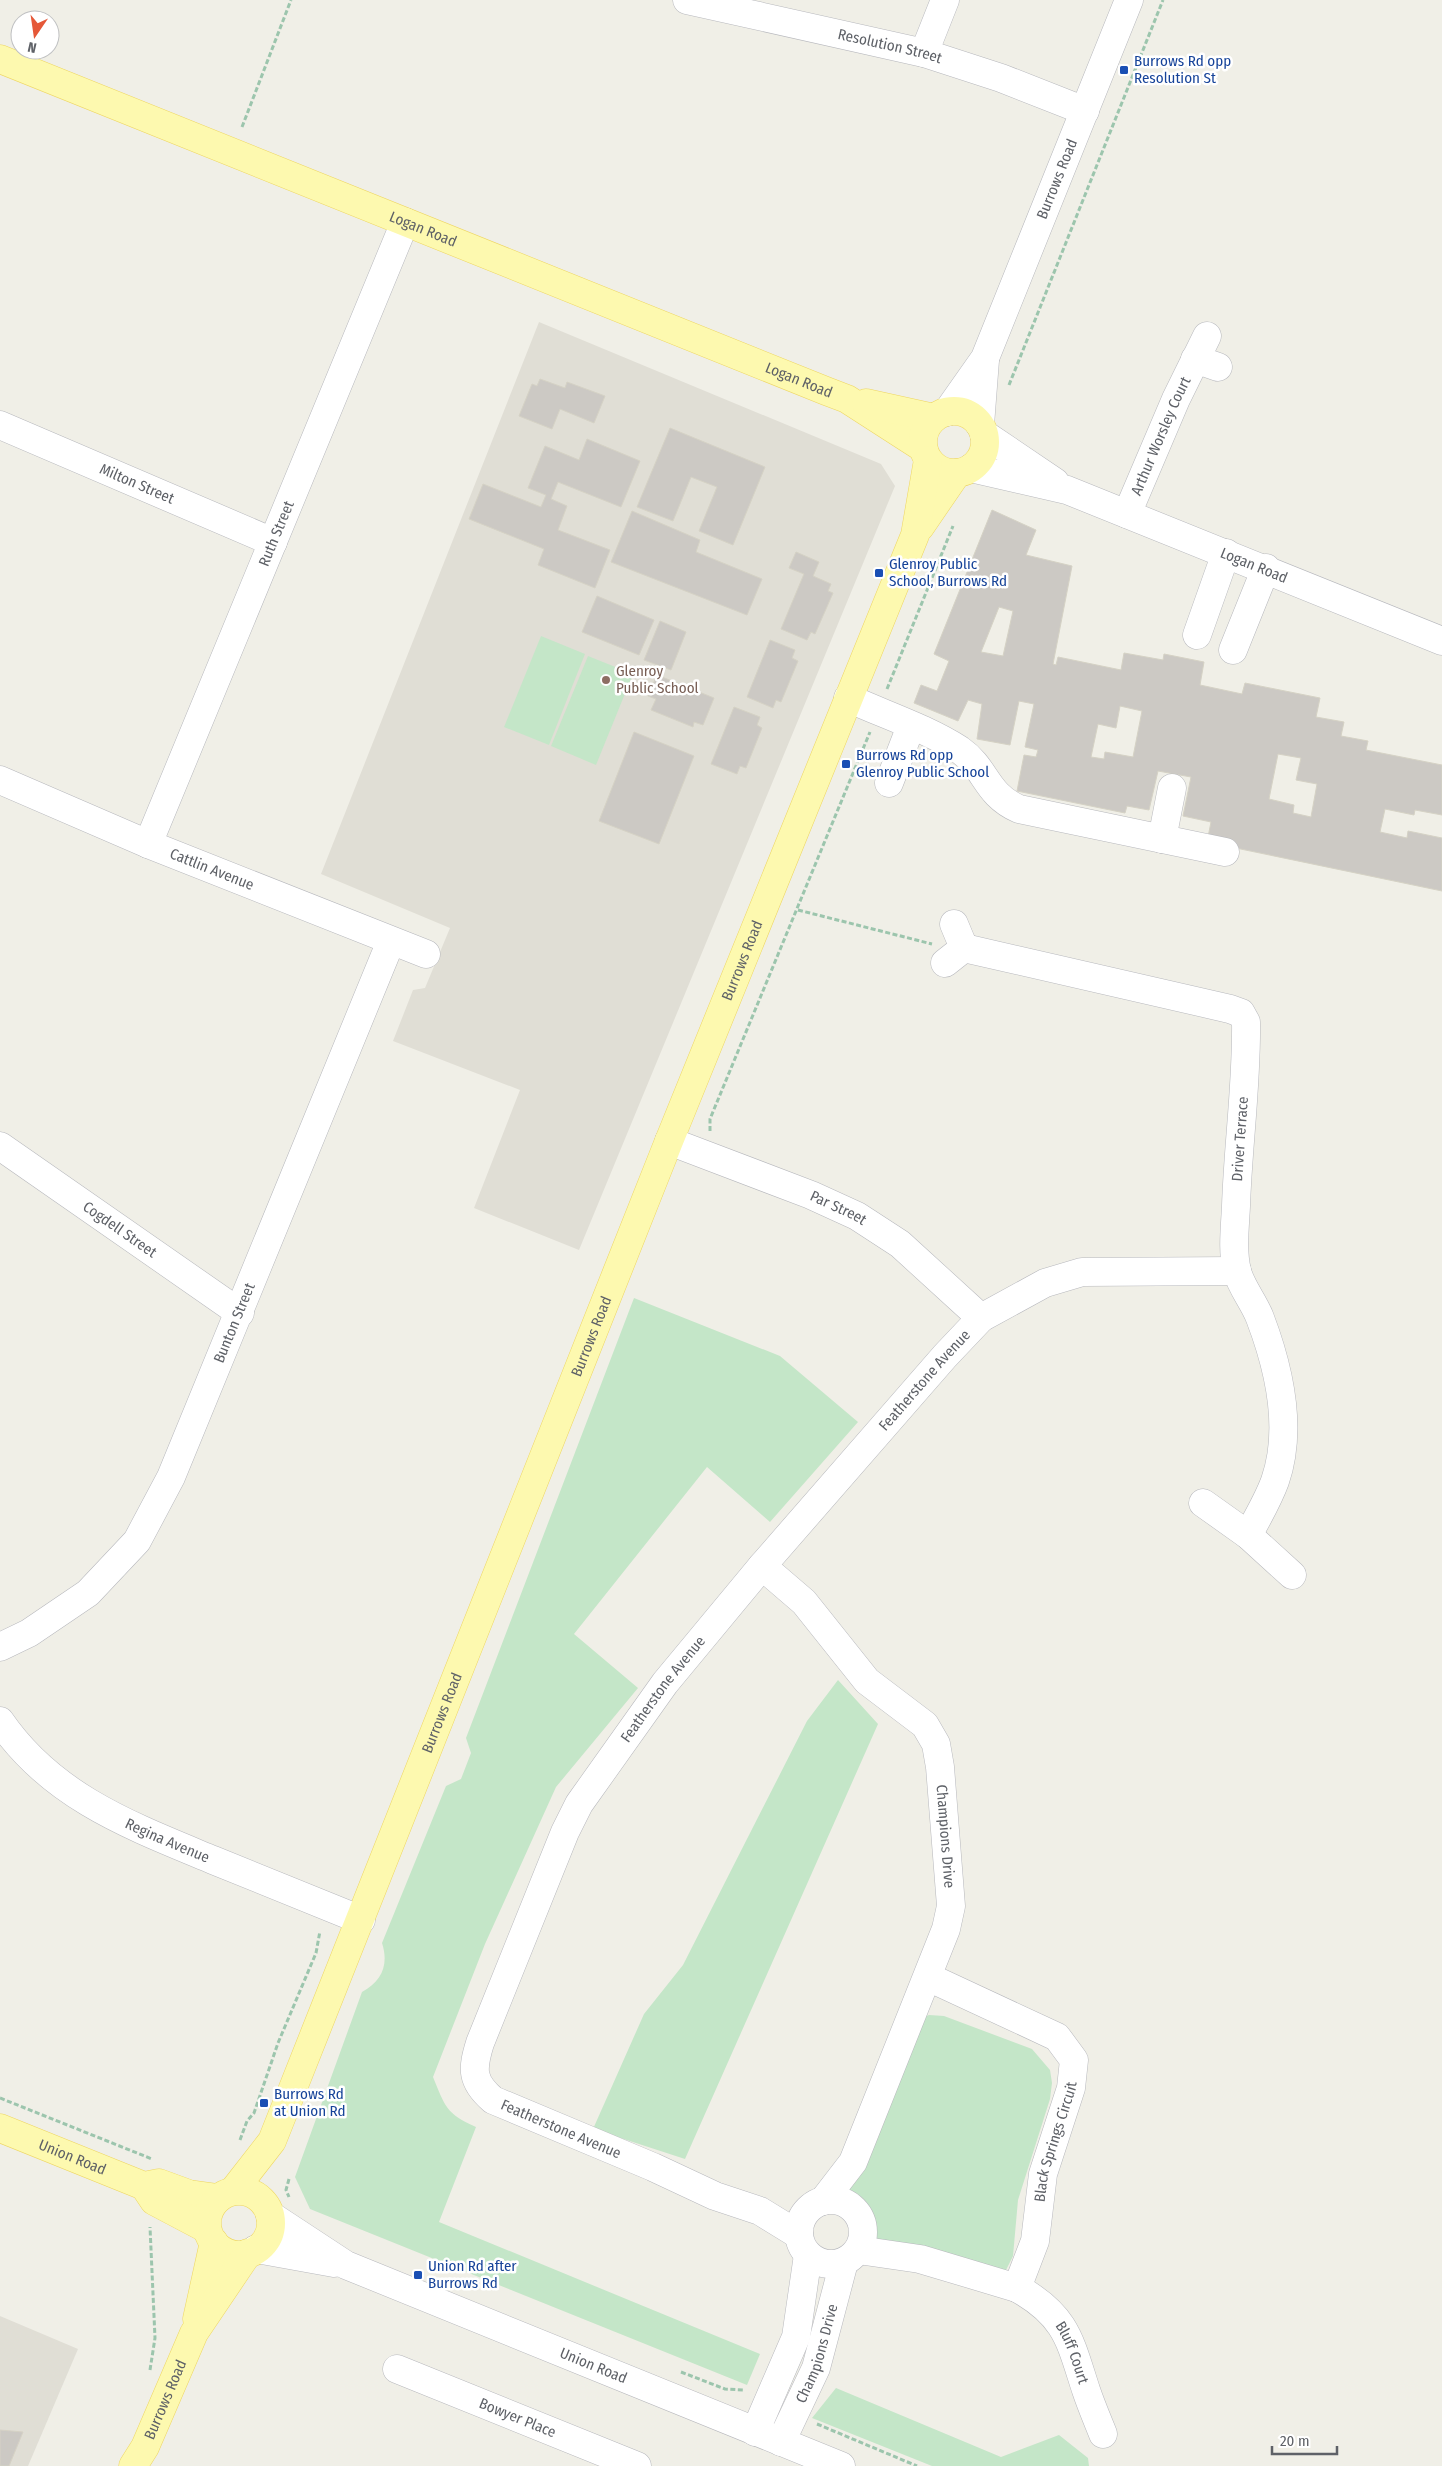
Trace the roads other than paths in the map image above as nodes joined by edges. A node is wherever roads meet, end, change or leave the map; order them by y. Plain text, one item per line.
1 (687, 0) edge
2 (944, 0) edge
3 (1129, 0) edge
4 (924, 53) junction
5 (0, 60) edge
6 (1085, 111) junction
7 (406, 222) junction
8 (1207, 354) dead end
9 (985, 358) junction
10 (847, 400) junction
11 (941, 415) junction
12 (0, 425) edge
13 (982, 429) junction
14 (926, 454) junction
15 (964, 470) junction
16 (1067, 490) junction
17 (1128, 514) junction
18 (915, 535) junction
19 (273, 542) junction
20 (1226, 553) junction
21 (1266, 568) junction
22 (1197, 635) dead end
23 (1442, 641) edge
24 (1233, 650) dead end
25 (848, 698) junction
26 (911, 726) junction
27 (0, 780) edge
28 (889, 783) dead end
29 (1172, 788) dead end
30 (1162, 839) junction
31 (148, 844) junction
32 (1225, 852) dead end
33 (391, 940) junction
34 (956, 943) road end
35 (426, 954) dead end
36 (669, 1141) junction
37 (0, 1146) edge
38 (1237, 1271) junction
39 (240, 1313) junction
40 (981, 1318) junction
41 (1203, 1503) dead end
42 (1248, 1535) junction
43 (762, 1566) junction
44 (1292, 1575) dead end
45 (0, 1647) edge
46 (0, 1721) edge
47 (360, 1920) junction
48 (928, 1977) junction
49 (0, 2128) edge
50 (272, 2141) junction
51 (853, 2162) junction
52 (149, 2194) junction
53 (226, 2194) junction
54 (816, 2205) junction
55 (266, 2208) junction
56 (760, 2211) junction
57 (210, 2236) junction
58 (855, 2237) junction
59 (804, 2245) junction
60 (252, 2251) junction
61 (346, 2265) junction
62 (1017, 2288) junction
63 (194, 2333) junction
64 (397, 2369) dead end
65 (755, 2432) junction
66 (1103, 2434) dead end
67 (781, 2442) junction
68 (133, 2466) edge
69 (637, 2466) edge
70 (841, 2466) edge

1 - 4 street, Resolution Street
2 - 4 street
3 - 6 street, Burrows Road
4 - 6 street, Resolution Street
5 - 7 main road, Logan Road
6 - 9 street, Burrows Road
7 - 10 main road, Logan Road
7 - 19 street, Ruth Street
8 - 17 street, Arthur Worsley Court
9 - 11 street, Burrows Road
9 - 13 street, Burrows Road
10 - 11 main road, Logan Road
10 - 14 main road, Logan Road
11 - 13 main road
11 - 14 main road
12 - 19 street, Milton Street
13 - 15 main road
13 - 16 street, Logan Road
14 - 15 main road
14 - 18 main road, Burrows Road
15 - 16 street, Logan Road
15 - 18 main road, Burrows Road
16 - 17 street, Logan Road
17 - 20 street, Logan Road
18 - 25 main road, Burrows Road
19 - 31 street, Ruth Street
20 - 21 street, Logan Road
20 - 22 street
21 - 23 street, Logan Road
21 - 24 street
25 - 26 street
25 - 36 main road, Burrows Road
26 - 28 street
26 - 30 street
27 - 31 street, Cattlin Avenue
29 - 30 street
30 - 32 street
31 - 33 street, Cattlin Avenue
33 - 35 street, Cattlin Avenue
33 - 39 street, Bunton Street
34 - 38 street, Driver Terrace
36 - 40 street, Par Street
36 - 47 main road, Burrows Road
37 - 39 street, Cogdell Street
38 - 40 street, Featherstone Avenue
38 - 42 street, Driver Terrace
39 - 45 street, Bunton Street
40 - 43 street, Featherstone Avenue
41 - 42 street
42 - 44 street
43 - 48 street, Champions Drive
43 - 56 street, Featherstone Avenue
46 - 47 street, Regina Avenue
47 - 50 main road, Burrows Road
48 - 51 street, Champions Drive
48 - 62 street, Black Springs Circuit
49 - 52 main road, Union Road
50 - 53 main road, Burrows Road
50 - 55 main road, Burrows Road
51 - 54 street, Champions Drive
51 - 58 street, Champions Drive
52 - 53 main road, Union Road
52 - 57 main road, Union Road
53 - 55 main road
53 - 57 main road
54 - 56 street, Featherstone Avenue
54 - 58 street
54 - 59 street
55 - 60 main road
55 - 61 street, Union Road
56 - 59 street, Featherstone Avenue
57 - 60 main road
57 - 63 main road, Burrows Road
58 - 59 street
58 - 62 street
58 - 67 street, Champions Drive
59 - 65 street, Champions Drive
60 - 61 street, Union Road
60 - 63 main road, Burrows Road
61 - 65 street, Union Road
62 - 66 street, Bluff Court
63 - 68 main road, Burrows Road
64 - 69 street, Bowyer Place
65 - 67 street, Union Road
67 - 70 street, Union Road

